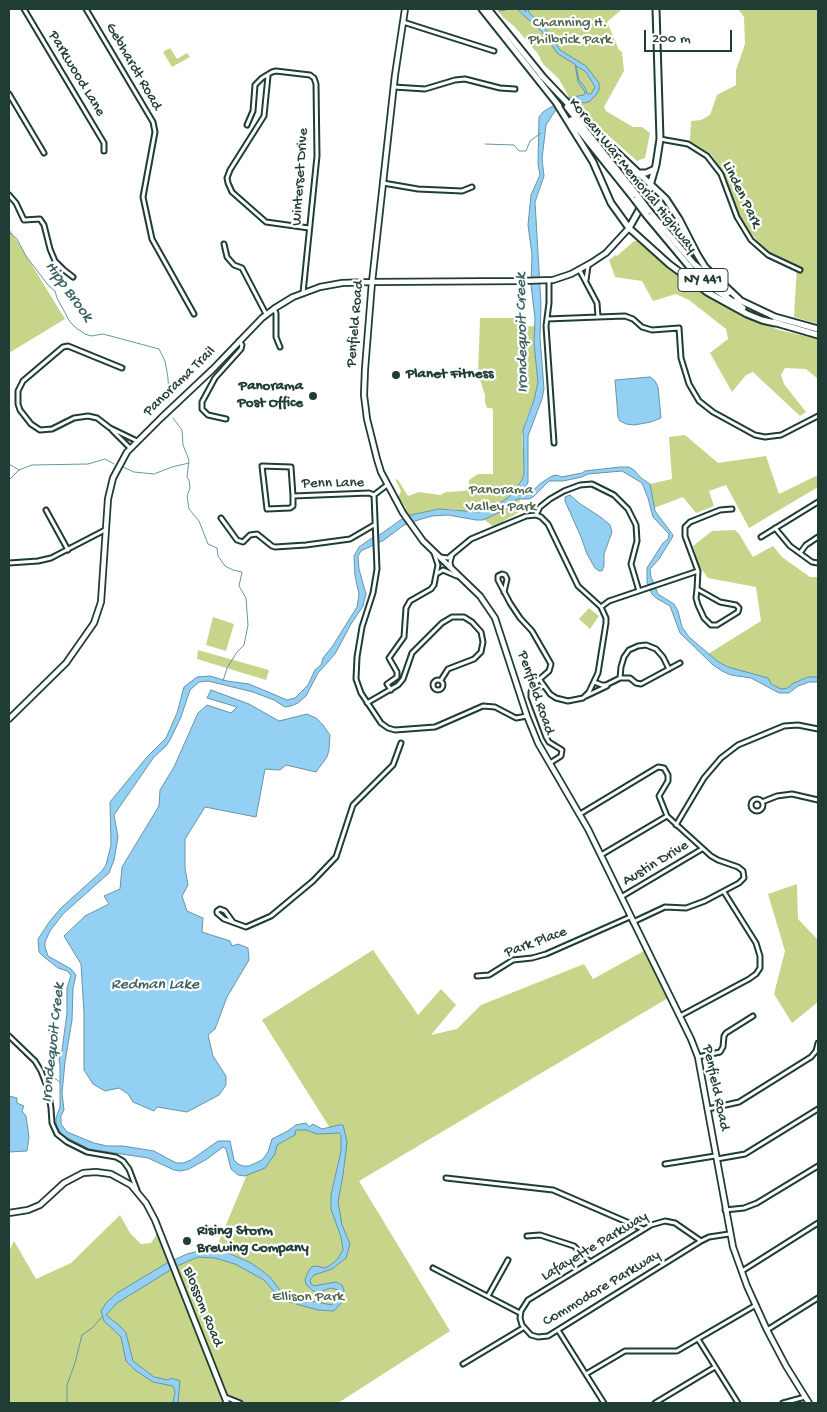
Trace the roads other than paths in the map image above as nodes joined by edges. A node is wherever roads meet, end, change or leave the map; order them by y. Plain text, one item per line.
1 (24, 9) edge
2 (86, 9) edge
3 (405, 9) edge
4 (482, 9) edge
5 (488, 9) edge
6 (656, 9) edge
7 (402, 22) junction
8 (494, 51) dead end
9 (270, 73) junction
10 (394, 87) junction
11 (515, 88) dead end
12 (9, 94) edge
13 (557, 98) junction
14 (568, 112) junction
15 (247, 125) dead end
16 (660, 138) junction
17 (104, 151) dead end
18 (44, 153) dead end
19 (656, 168) junction
20 (638, 173) junction
21 (383, 183) junction
22 (651, 184) junction
23 (472, 187) dead end
24 (9, 195) edge
25 (648, 213) junction
26 (309, 228) junction
27 (629, 228) junction
28 (224, 244) dead end
29 (588, 266) junction
30 (580, 270) junction
31 (800, 270) dead end
32 (73, 277) dead end
33 (548, 280) junction
34 (372, 282) junction
35 (586, 283) junction
36 (303, 293) junction
37 (740, 300) junction
38 (274, 308) junction
39 (194, 314) dead end
40 (266, 314) junction
41 (598, 317) junction
42 (547, 319) junction
43 (775, 323) junction
44 (818, 329) edge
45 (818, 335) edge
46 (240, 341) junction
47 (280, 347) dead end
48 (122, 368) dead end
49 (818, 416) edge
50 (226, 419) dead end
51 (110, 428) junction
52 (137, 441) junction
53 (554, 443) dead end
54 (130, 448) junction
55 (387, 484) junction
56 (374, 495) junction
57 (293, 496) junction
58 (818, 502) edge
59 (732, 509) dead end
60 (46, 510) dead end
61 (536, 515) junction
62 (221, 518) dead end
63 (374, 526) junction
64 (775, 528) junction
65 (105, 530) junction
66 (761, 537) dead end
67 (818, 537) edge
68 (68, 550) junction
69 (434, 552) junction
70 (453, 554) junction
71 (800, 554) junction
72 (439, 557) junction
73 (9, 563) edge
74 (818, 563) edge
75 (452, 569) junction
76 (698, 571) junction
77 (438, 574) junction
78 (460, 577) junction
79 (697, 589) junction
80 (639, 591) junction
81 (504, 592) junction
82 (601, 607) junction
83 (680, 663) dead end
84 (669, 669) junction
85 (620, 678) junction
86 (440, 680) dead end
87 (540, 680) junction
88 (594, 682) junction
89 (609, 684) junction
90 (544, 686) junction
91 (391, 690) junction
92 (531, 693) junction
93 (585, 696) junction
94 (367, 703) junction
95 (527, 716) junction
96 (9, 719) edge
97 (818, 729) edge
98 (401, 743) dead end
99 (550, 763) junction
100 (818, 800) edge
101 (762, 802) dead end
102 (580, 814) junction
103 (667, 816) junction
104 (676, 825) junction
105 (702, 849) junction
106 (601, 855) junction
107 (724, 892) junction
108 (621, 898) junction
109 (632, 919) junction
110 (233, 922) junction
111 (477, 976) dead end
112 (680, 1016) junction
113 (753, 1016) dead end
114 (9, 1036) edge
115 (818, 1043) edge
116 (698, 1057) junction
117 (707, 1109) junction
118 (818, 1109) edge
119 (716, 1157) junction
120 (665, 1164) dead end
121 (818, 1166) edge
122 (446, 1178) dead end
123 (137, 1191) junction
124 (725, 1210) junction
125 (9, 1213) edge
126 (818, 1224) edge
127 (643, 1229) junction
128 (729, 1234) junction
129 (527, 1236) dead end
130 (701, 1241) junction
131 (508, 1260) dead end
132 (589, 1261) junction
133 (433, 1268) dead end
134 (742, 1271) junction
135 (488, 1296) junction
136 (818, 1298) edge
137 (756, 1305) junction
138 (520, 1313) junction
139 (523, 1328) junction
140 (558, 1330) junction
141 (767, 1330) junction
142 (698, 1340) junction
143 (463, 1364) dead end
144 (715, 1367) junction
145 (586, 1374) junction
146 (804, 1395) junction
147 (224, 1397) junction
148 (227, 1403) edge
149 (240, 1403) edge
150 (604, 1403) edge
151 (654, 1403) edge
152 (738, 1403) edge
153 (783, 1403) edge
154 (809, 1403) edge

1 - 17 street, Parkwood Lane
2 - 39 street, Gebhardt Road
3 - 7 main road, Penfield Road
4 - 13 main road, Korean War Memorial Highway
5 - 13 main road
6 - 16 main road
7 - 8 street
7 - 10 main road, Penfield Road
9 - 15 street
9 - 26 street, Winterset Drive
9 - 26 street
10 - 11 street
10 - 21 main road, Penfield Road
12 - 18 street
13 - 14 main road
13 - 14 main road
14 - 20 main road
14 - 25 main road, Korean War Memorial Highway / NY 441, bridge
14 - 27 main road
16 - 19 main road
16 - 31 street, Linden Park
19 - 20 main road
19 - 22 main road
20 - 22 main road
21 - 23 street
21 - 34 main road, Penfield Road
22 - 27 main road
22 - 37 main road
24 - 32 street
25 - 37 main road, Korean War Memorial Highway / NY 441
25 - 43 main road, Korean War Memorial Highway / NY 441
26 - 36 street, Winterset Drive
27 - 29 main road, Panorama Trail
27 - 43 main road
28 - 40 street
29 - 30 main road, Panorama Trail
29 - 35 street
30 - 33 main road, Panorama Trail
30 - 35 street
33 - 34 main road, Panorama Trail
33 - 42 street
34 - 36 main road, Panorama Trail
34 - 55 main road, Penfield Road
35 - 41 street
36 - 38 main road, Panorama Trail
37 - 44 main road, Korean War Memorial Highway / NY 441
38 - 40 main road, Panorama Trail
38 - 47 street
40 - 46 main road, Panorama Trail
41 - 42 street
41 - 49 street
42 - 53 street
43 - 45 main road, Korean War Memorial Highway / NY 441
46 - 50 street
46 - 52 main road, Panorama Trail
48 - 51 street
51 - 52 street
51 - 54 street
52 - 54 main road, Panorama Trail
54 - 65 main road, Panorama Trail
55 - 56 street
55 - 69 main road, Penfield Road
56 - 57 street, Penn Lane
56 - 63 street
57 - 57 street, Penn Lane
58 - 64 street
59 - 76 street
60 - 68 street
61 - 70 street
61 - 80 street
61 - 82 street
62 - 63 street
63 - 94 street
64 - 66 street
64 - 71 street
65 - 68 street
65 - 96 main road, Panorama Trail
67 - 71 street
68 - 73 street
69 - 72 main road, Penfield Road
69 - 77 street
70 - 72 street
70 - 75 street
71 - 74 street
72 - 75 main road, Penfield Road
75 - 78 main road, Penfield Road
76 - 79 street
76 - 80 street
77 - 78 street
77 - 91 street
78 - 95 main road, Penfield Road
79 - 79 street
80 - 82 street
81 - 81 street
81 - 87 street
82 - 88 street
83 - 84 street
84 - 85 street
84 - 85 street
85 - 89 street
86 - 91 street
87 - 90 street
87 - 92 street
88 - 89 street
88 - 93 street
89 - 93 street
90 - 92 street
90 - 93 street
91 - 94 street
92 - 99 street
94 - 95 street
95 - 99 main road, Penfield Road
97 - 104 street
98 - 110 street
99 - 102 main road, Penfield Road
100 - 101 street
102 - 103 street
102 - 106 main road, Penfield Road
103 - 104 street
103 - 106 street
104 - 105 street
105 - 107 street, Park Place
105 - 108 street, Austin Drive
106 - 108 main road, Penfield Road
107 - 109 street, Park Place
107 - 112 street
108 - 109 main road, Penfield Road
109 - 111 street, Park Place
109 - 112 main road, Penfield Road
110 - 110 street
112 - 116 main road, Penfield Road
113 - 116 street
114 - 123 street
115 - 117 street
116 - 117 main road, Penfield Road
117 - 119 main road, Penfield Road
118 - 119 street
119 - 120 street
119 - 124 main road, Penfield Road
121 - 124 street
122 - 127 street
123 - 125 main road, Blossom Road
123 - 147 main road, Blossom Road
124 - 128 main road, Penfield Road
126 - 134 street
127 - 130 street, Lafayette Parkway
127 - 132 street, Lafayette Parkway
128 - 130 street, Commodore Parkway
128 - 134 main road, Penfield Road
129 - 132 street
130 - 140 street, Commodore Parkway
131 - 135 street
132 - 138 street, Lafayette Parkway
133 - 135 street
134 - 137 main road, Penfield Road
135 - 138 street
136 - 141 street
137 - 141 main road, Penfield Road
137 - 142 street
138 - 139 street
139 - 140 street, Commodore Parkway
139 - 143 street, Commodore Parkway
140 - 145 street
141 - 146 main road, Penfield Road
142 - 144 street
142 - 145 street
144 - 151 street
144 - 152 street
145 - 150 street
146 - 153 street
146 - 154 main road, Penfield Road
147 - 148 main road, Blossom Road
147 - 149 street

